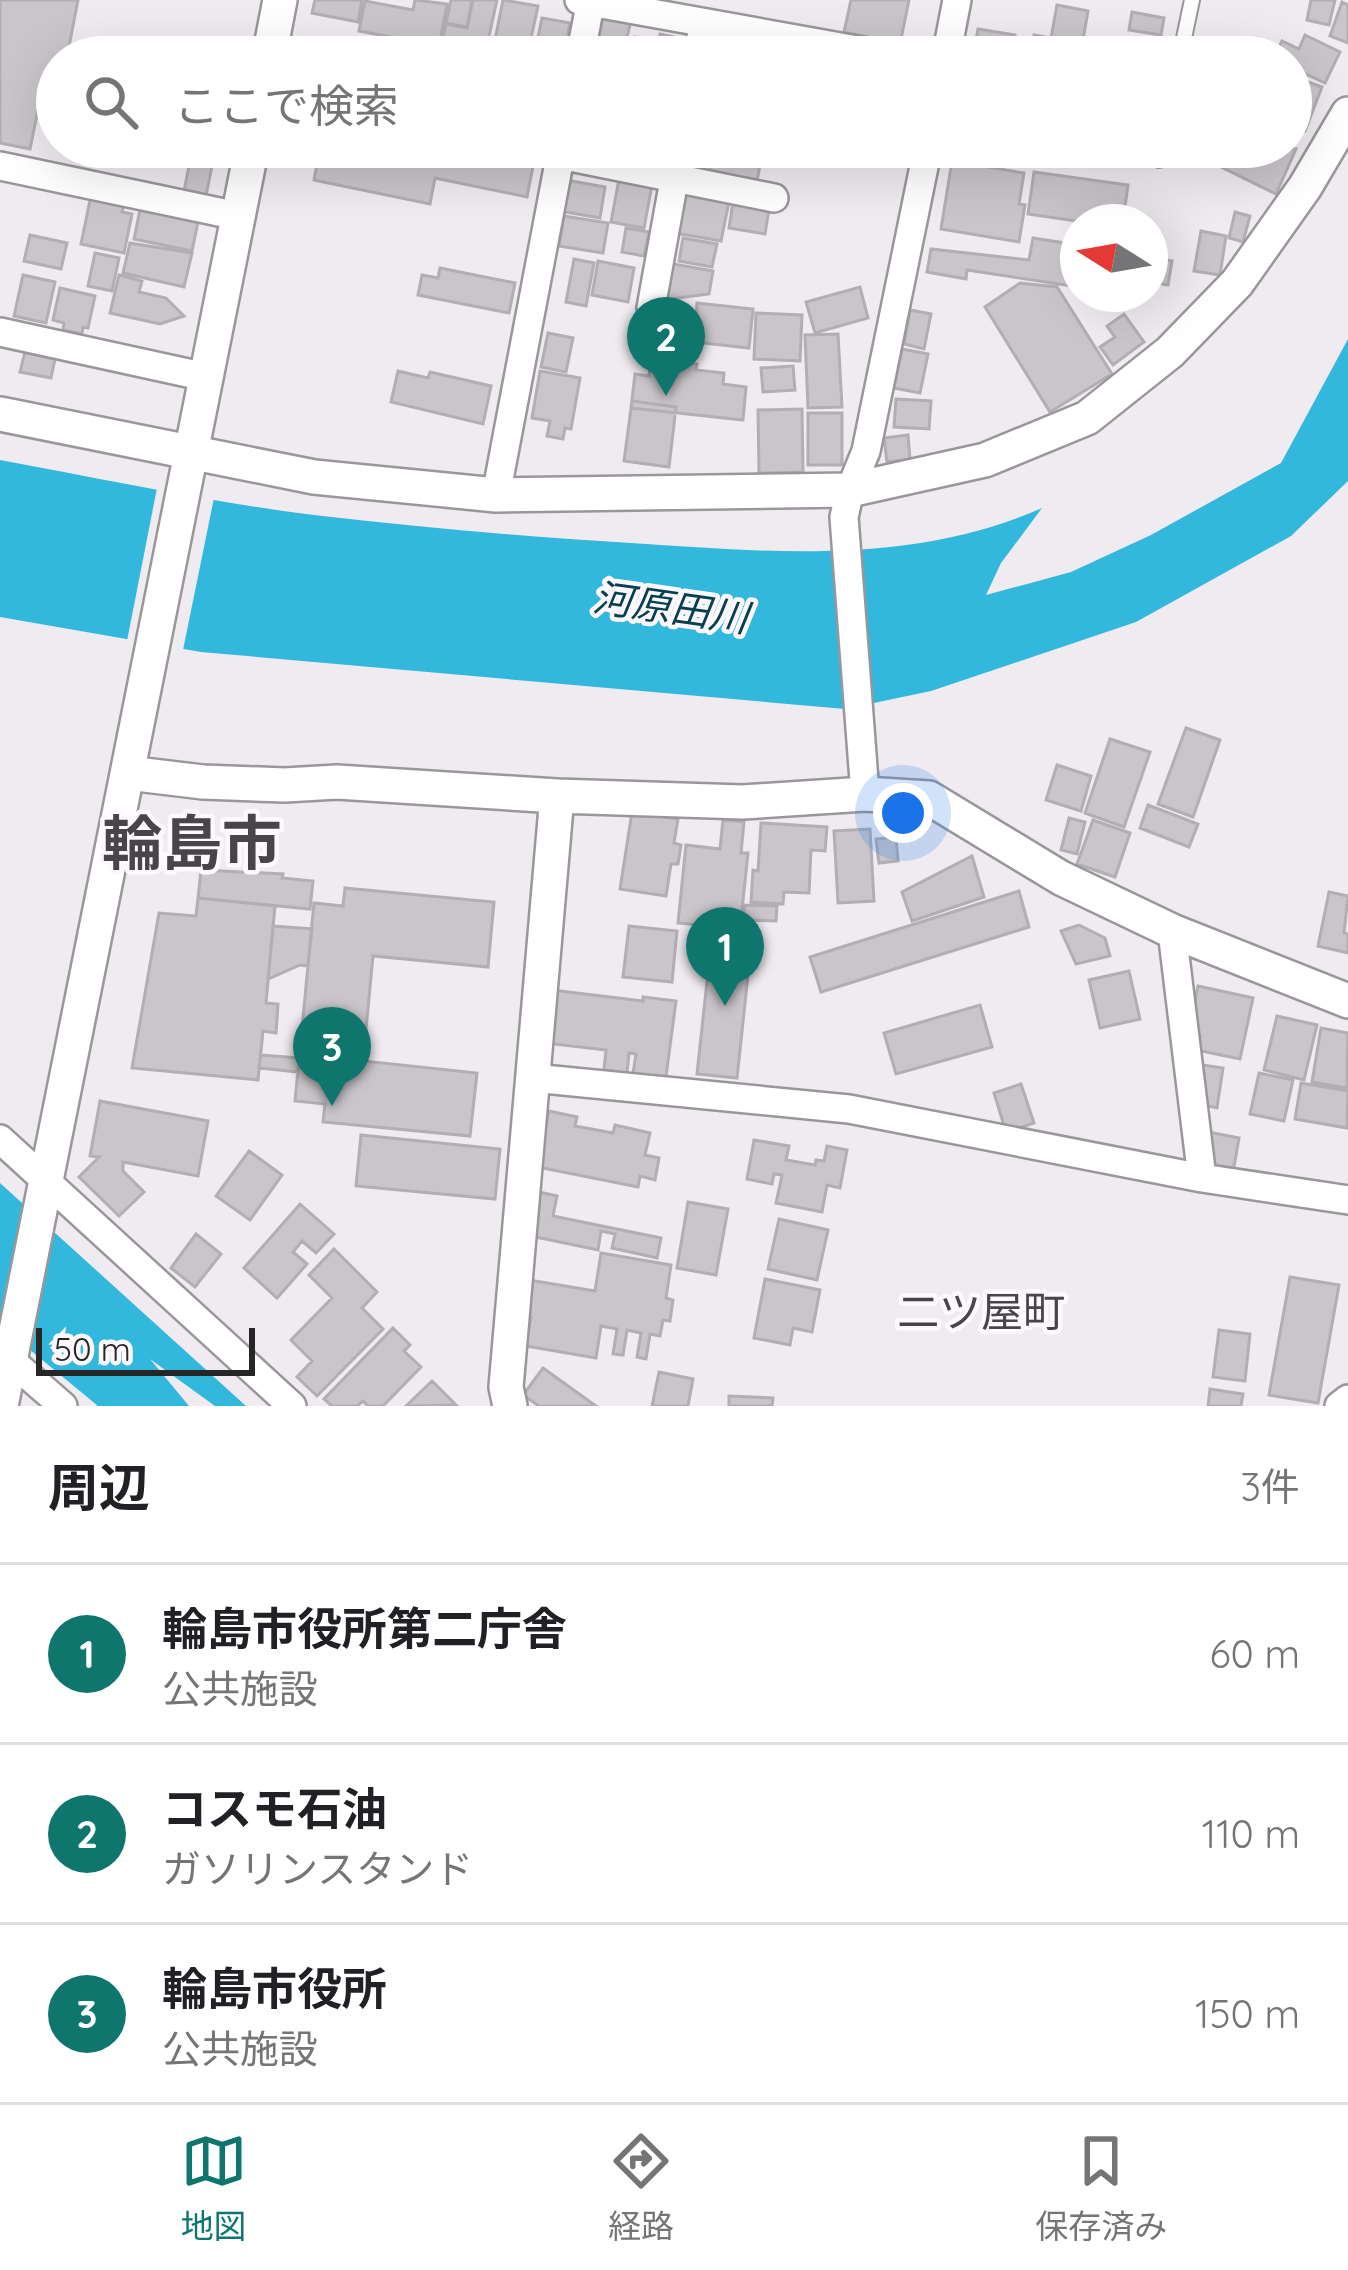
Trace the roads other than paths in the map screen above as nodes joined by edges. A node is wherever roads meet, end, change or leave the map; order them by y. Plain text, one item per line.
1 (280, 0) edge
2 (957, 0) edge
3 (1192, 0) edge
4 (587, 1) edge
5 (704, 23) junction
6 (273, 36) edge
7 (583, 36) edge
8 (701, 36) edge
9 (777, 36) edge
10 (950, 36) edge
11 (1184, 36) edge
12 (1348, 114) edge
13 (0, 166) edge
14 (248, 168) edge
15 (558, 168) edge
16 (627, 168) edge
17 (676, 168) edge
18 (924, 168) edge
19 (674, 180) junction
20 (774, 198) dead end
21 (238, 216) junction
22 (651, 308) dead end
23 (0, 332) edge
24 (206, 377) junction
25 (0, 414) edge
26 (189, 464) junction
27 (496, 495) junction
28 (847, 504) junction
29 (128, 773) junction
30 (865, 778) junction
31 (557, 796) junction
32 (1172, 931) junction
33 (1348, 1001) edge
34 (533, 1078) junction
35 (0, 1138) edge
36 (1202, 1178) junction
37 (48, 1182) junction
38 (1348, 1199) edge
39 (5, 1355) edge
40 (1348, 1400) edge
41 (2, 1406) edge
42 (63, 1406) edge
43 (292, 1406) edge
44 (510, 1406) edge
45 (1339, 1406) edge

1 - 6 street
2 - 10 street
3 - 11 lane
4 - 5 street
4 - 7 street
5 - 8 street
5 - 9 street
12 - 28 street
13 - 21 street
14 - 21 street
15 - 27 street
16 - 19 street
17 - 19 street
18 - 28 street
19 - 20 street
19 - 22 street
21 - 24 street
23 - 24 street
24 - 26 street
25 - 26 street
26 - 27 street
26 - 29 street
27 - 28 street
28 - 30 street
29 - 31 street
29 - 37 street
30 - 31 street
30 - 32 street
31 - 34 street
32 - 33 street
32 - 36 street
34 - 36 street
34 - 44 street
35 - 37 street
36 - 38 street
37 - 39 street
37 - 43 street
39 - 41 street
39 - 42 street
40 - 45 street

